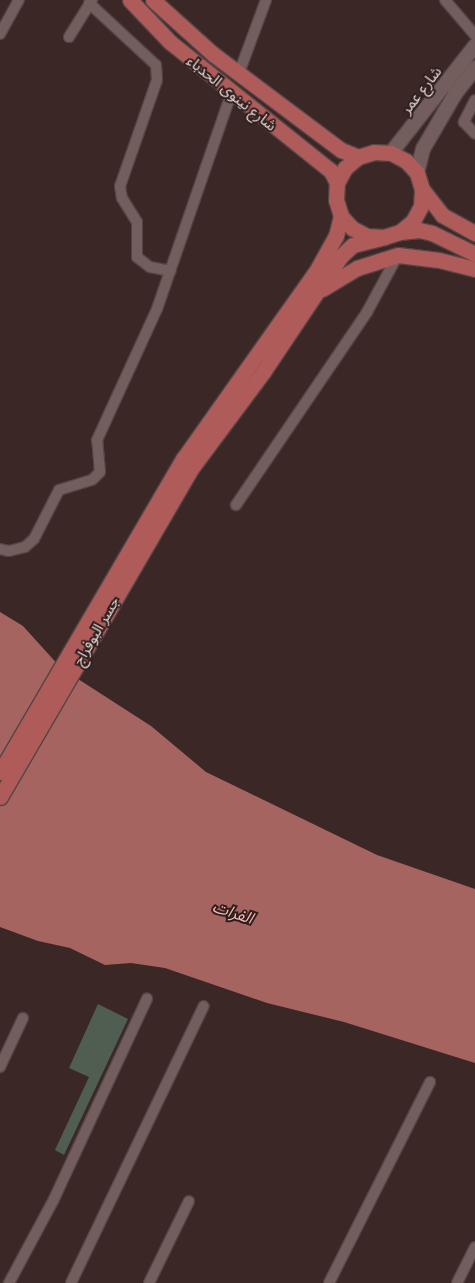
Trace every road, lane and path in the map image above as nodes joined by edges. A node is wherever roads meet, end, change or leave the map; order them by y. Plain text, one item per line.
1 (19, 0) edge
2 (130, 0) edge
3 (153, 0) edge
4 (266, 0) edge
5 (444, 0) edge
6 (90, 2) edge
7 (0, 34) edge
8 (475, 35) edge
9 (69, 37) dead end
10 (475, 46) edge
11 (475, 68) edge
12 (239, 74) junction
13 (231, 94) junction
14 (475, 100) edge
15 (475, 134) edge
16 (391, 153) junction
17 (358, 157) junction
18 (417, 173) junction
19 (337, 183) junction
20 (422, 189) junction
21 (341, 216) junction
22 (400, 232) junction
23 (475, 233) edge
24 (384, 238) junction
25 (475, 254) edge
26 (398, 255) junction
27 (475, 269) edge
28 (171, 271) junction
29 (311, 297) junction
30 (188, 463) junction
31 (236, 505) dead end
32 (0, 549) edge
33 (0, 772) edge
34 (0, 797) edge
35 (147, 999) dead end
36 (204, 1006) dead end
37 (23, 1018) dead end
38 (0, 1067) edge
39 (430, 1082) dead end
40 (189, 1201) dead end
41 (475, 1247) edge
42 (9, 1283) edge
43 (71, 1283) edge
44 (149, 1283) edge
45 (329, 1283) edge
46 (457, 1283) edge

1 - 7 street
2 - 13 main road, شارع نينوى الحدباء
3 - 12 main road, شارع نينوى الحدباء
4 - 12 street
5 - 8 street
6 - 9 street
6 - 28 street
10 - 16 main road, شارع عمر
11 - 18 main road, شارع عمر
12 - 17 main road, شارع نينوى الحدباء
13 - 19 main road, شارع نينوى الحدباء
13 - 28 street
14 - 15 street
16 - 17 main road
16 - 18 main road
17 - 19 main road
18 - 20 main road
19 - 21 main road
20 - 22 main road
20 - 23 main road
21 - 24 main road
21 - 30 main road
22 - 24 main road
22 - 25 main road
24 - 29 main road
26 - 27 main road
26 - 29 main road
26 - 31 street
28 - 32 street
29 - 30 main road
30 - 33 main road, جسر البوفراج
30 - 34 main road, جسر البوفراج
35 - 42 street
36 - 43 street
37 - 38 street
39 - 45 street
40 - 44 street
41 - 46 street

